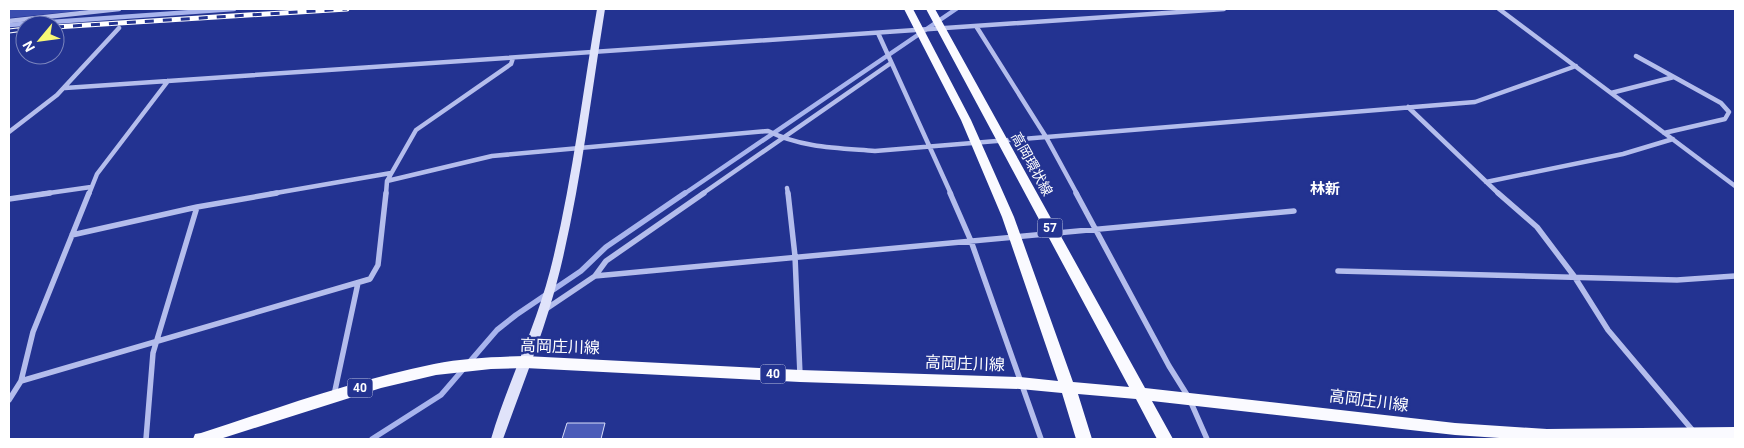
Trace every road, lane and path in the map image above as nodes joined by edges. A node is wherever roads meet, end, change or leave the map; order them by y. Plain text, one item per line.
1 (119, 9) edge
2 (601, 9) edge
3 (908, 9) edge
4 (1224, 9) edge
5 (1499, 9) edge
6 (931, 12) edge
7 (9, 21) edge
8 (976, 26) junction
9 (119, 28) dead end
10 (878, 33) junction
11 (593, 52) junction
12 (1636, 56) dead end
13 (513, 58) junction
14 (891, 63) junction
15 (1576, 66) junction
16 (1674, 77) junction
17 (168, 81) junction
18 (65, 88) junction
19 (1611, 93) junction
20 (1408, 108) junction
21 (9, 132) edge
22 (1664, 133) junction
23 (1046, 137) junction
24 (780, 138) junction
25 (1673, 139) junction
26 (578, 147) junction
27 (930, 147) junction
28 (391, 172) junction
29 (387, 181) junction
30 (1486, 182) junction
31 (1735, 186) edge
32 (91, 187) junction
33 (787, 188) dead end
34 (9, 198) edge
35 (197, 207) junction
36 (1294, 211) dead end
37 (1095, 229) junction
38 (72, 235) junction
39 (971, 241) junction
40 (795, 256) junction
41 (1338, 271) dead end
42 (594, 276) junction
43 (1574, 276) junction
44 (1735, 276) edge
45 (358, 283) junction
46 (546, 304) junction
47 (157, 341) junction
48 (525, 362) junction
49 (800, 376) junction
50 (21, 381) junction
51 (1020, 383) junction
52 (334, 396) junction
53 (1189, 398) junction
54 (9, 400) edge
55 (1735, 433) edge
56 (1696, 435) junction
57 (1549, 437) edge
58 (146, 439) edge
59 (201, 439) edge
60 (497, 439) edge
61 (1040, 439) edge
62 (1084, 439) edge
63 (1165, 439) edge
64 (1207, 439) edge

1 - 7 street
2 - 11 street
3 - 62 main road
4 - 8 street
5 - 15 street
6 - 63 main road, 高岡環状線 / 57
8 - 10 street
8 - 23 street
9 - 18 street
10 - 11 street
10 - 14 street
11 - 13 street
11 - 26 street
12 - 16 street
13 - 17 street
13 - 28 street
14 - 24 street
14 - 27 street
15 - 19 street
15 - 20 street
16 - 19 street
16 - 22 street
17 - 18 street
17 - 32 street
18 - 21 street
19 - 22 street
20 - 23 street
20 - 30 street
22 - 25 street
23 - 27 street
23 - 37 street
24 - 26 street
24 - 27 street
24 - 42 street
25 - 30 street
25 - 31 street
26 - 29 street
26 - 46 street
27 - 39 street
28 - 29 street
28 - 35 street
29 - 45 street
30 - 43 street
32 - 34 street
32 - 38 street
33 - 40 street
35 - 38 street
35 - 47 street
36 - 37 street
37 - 39 street
37 - 53 street
38 - 50 street
39 - 40 street
39 - 51 street
40 - 42 street
40 - 49 street
41 - 43 street
42 - 46 street
43 - 44 street
43 - 56 street
45 - 47 street
45 - 52 street
46 - 48 street
47 - 50 street
47 - 58 street
48 - 49 main road, 高岡庄川線 / 40
48 - 52 main road, 高岡庄川線 / 40
48 - 60 street
49 - 51 main road, 高岡庄川線 / 40
50 - 54 street
51 - 53 main road, 高岡庄川線 / 40
51 - 61 street
52 - 59 main road, 高岡庄川線 / 40
53 - 57 main road, 高岡庄川線 / 40
53 - 64 street
55 - 56 main road, 高岡庄川線 / 40
56 - 57 main road, 高岡庄川線 / 40

